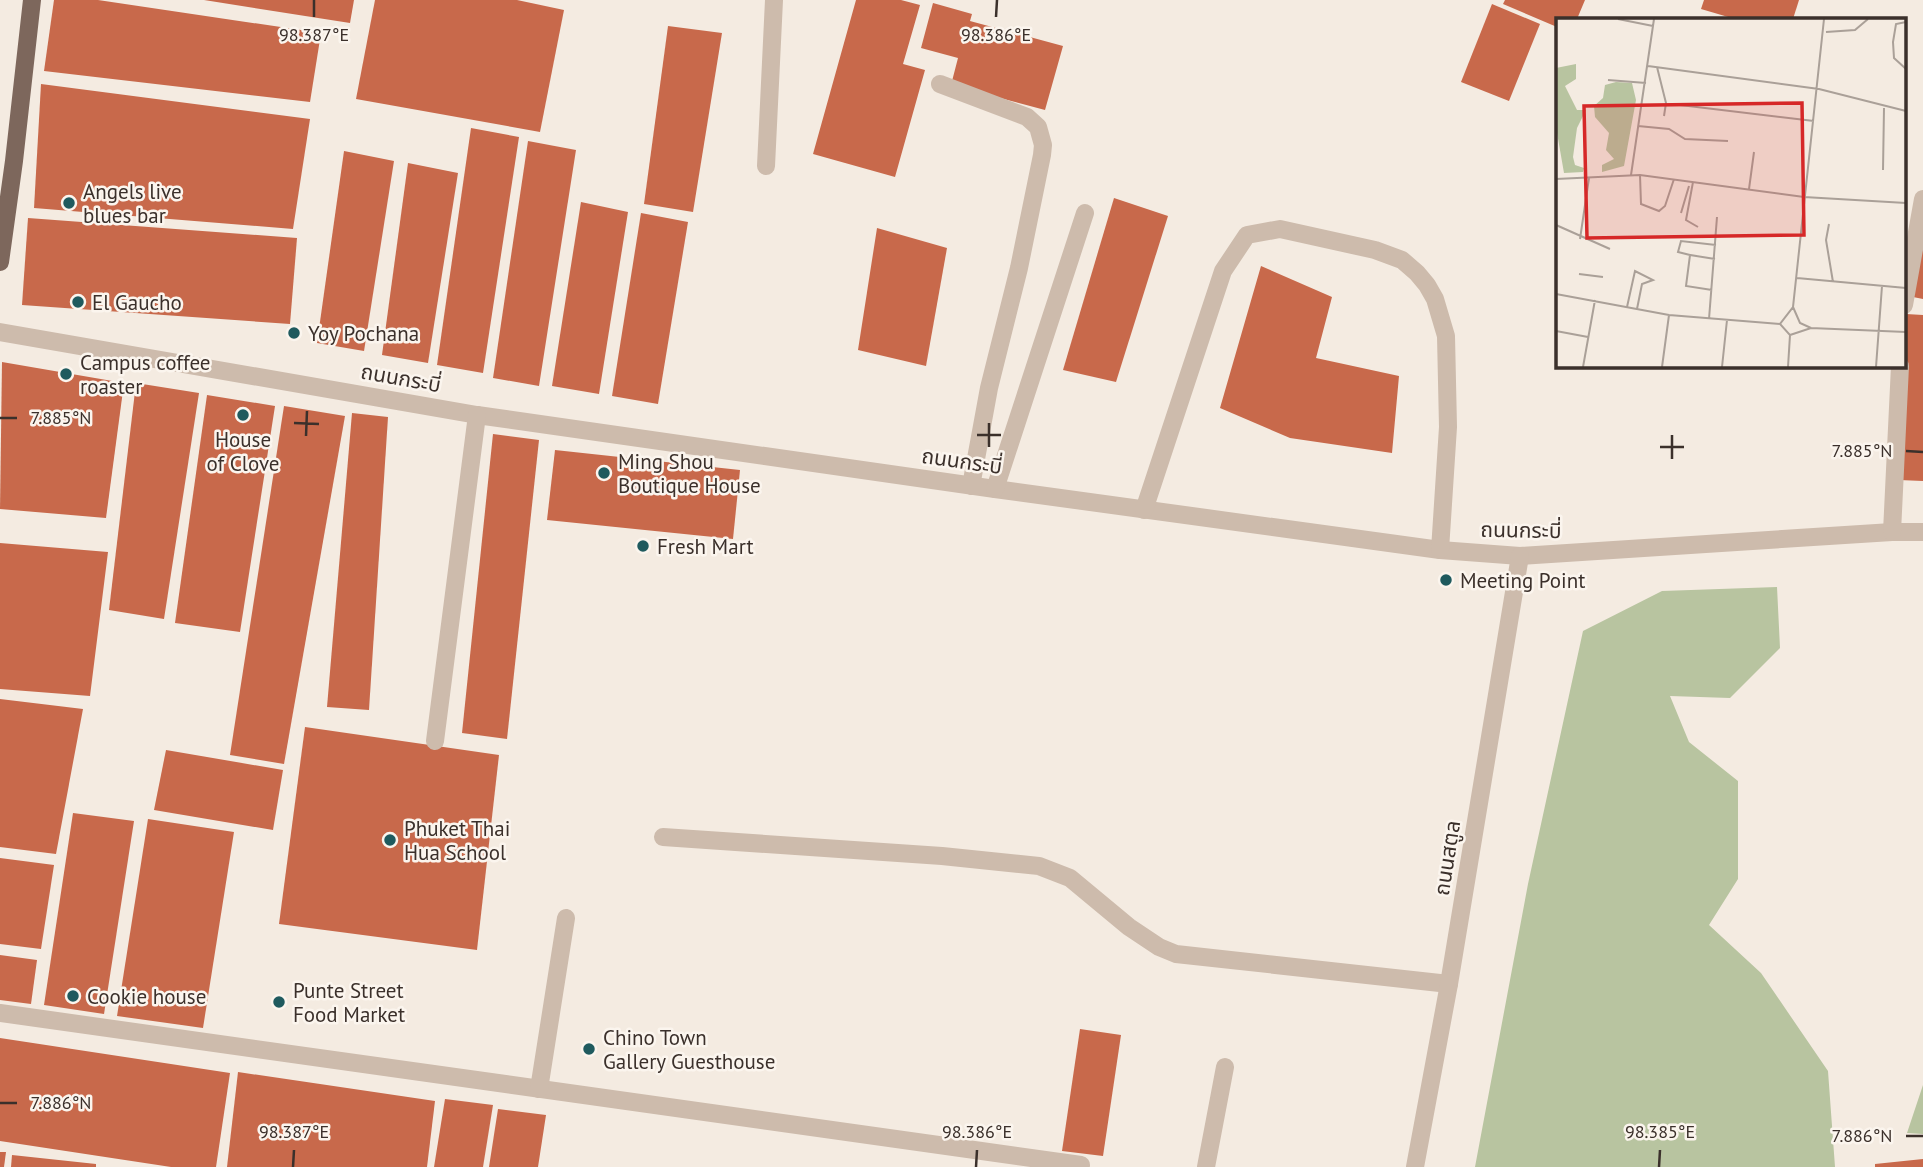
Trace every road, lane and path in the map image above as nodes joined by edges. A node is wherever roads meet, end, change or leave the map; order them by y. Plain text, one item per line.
1 (32, 0) edge
2 (774, 0) edge
3 (940, 84) dead end
4 (766, 166) dead end
5 (1923, 199) edge
6 (1085, 213) dead end
7 (0, 262) edge
8 (1906, 294) edge
9 (0, 332) edge
10 (1900, 368) edge
11 (477, 415) junction
12 (971, 486) junction
13 (995, 489) junction
14 (1144, 510) junction
15 (1892, 532) junction
16 (1923, 532) edge
17 (1440, 550) junction
18 (1520, 556) junction
19 (435, 741) dead end
20 (663, 837) dead end
21 (566, 918) dead end
22 (1449, 984) junction
23 (0, 1013) edge
24 (1225, 1067) dead end
25 (539, 1089) junction
26 (1081, 1165) dead end
27 (1206, 1167) edge
28 (1415, 1167) edge

1 - 7 main road
2 - 4 street
3 - 12 street
5 - 8 street
6 - 13 street
9 - 11 street, ถนนกระบี่
10 - 15 street
11 - 12 street, ถนนกระบี่
11 - 19 street
12 - 13 street, ถนนกระบี่
13 - 14 street, ถนนกระบี่
14 - 17 street, ถนนกระบี่
14 - 17 street
15 - 16 street, ถนนกระบี่
15 - 18 street, ถนนกระบี่
17 - 18 street, ถนนกระบี่
18 - 22 street, ถนนสตูล
20 - 22 street
21 - 25 street
22 - 28 street, ถนนสตูล
23 - 25 street
24 - 27 street
25 - 26 street

